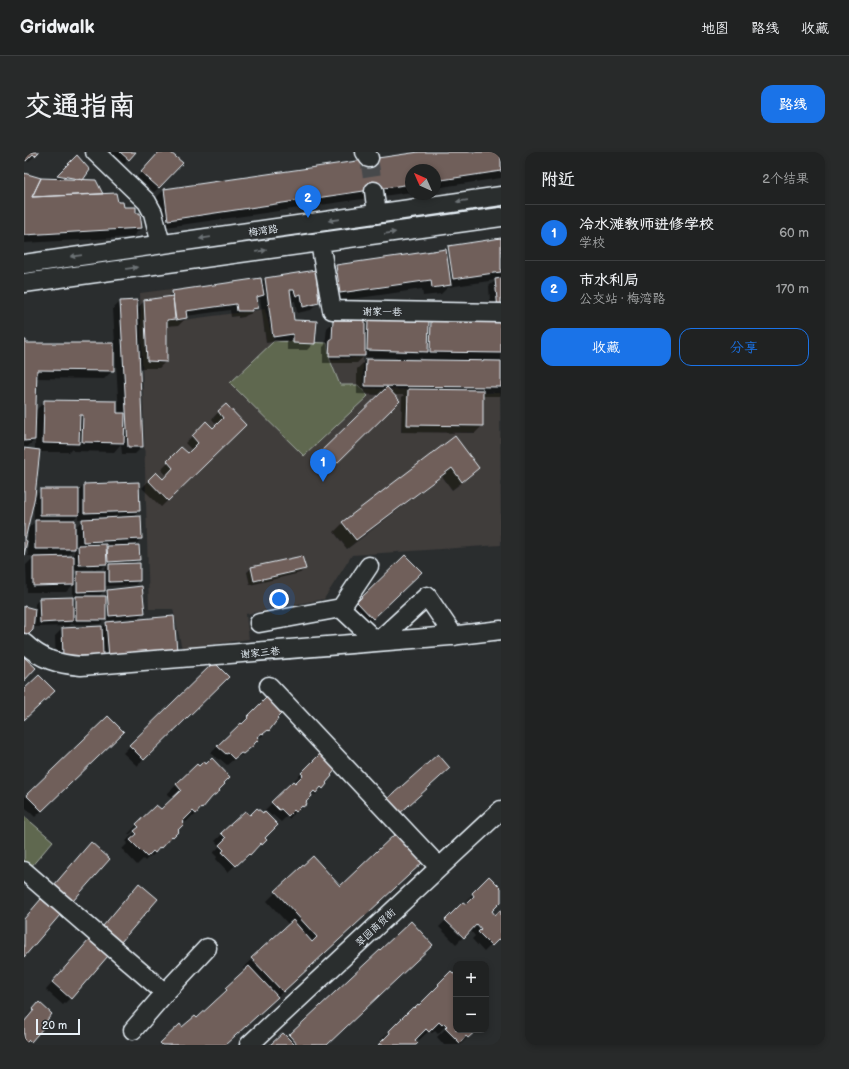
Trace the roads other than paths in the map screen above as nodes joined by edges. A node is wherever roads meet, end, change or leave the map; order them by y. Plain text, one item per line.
1 (95, 152) edge
2 (374, 191) tunnel mouth
3 (501, 196) edge
4 (376, 214) junction
5 (501, 218) edge
6 (320, 243) junction
7 (161, 244) junction
8 (24, 264) edge
9 (24, 283) edge
10 (501, 313) edge
11 (369, 566) dead end
12 (341, 608) junction
13 (259, 623) dead end
14 (501, 630) edge
15 (454, 636) junction
16 (377, 642) junction
17 (24, 643) edge
18 (269, 686) dead end
19 (501, 810) edge
20 (439, 867) junction
21 (24, 871) edge
22 (206, 948) dead end
23 (165, 993) junction
24 (133, 1030) dead end
25 (249, 1045) edge

1 - 7 street
2 - 4 street
3 -> 4 street, 梅湾路
4 -> 7 street, 梅湾路
6 -> 5 street, 梅湾路
9 -> 6 street, 梅湾路
6 - 10 street, 谢家一巷
7 -> 8 street, 梅湾路
11 - 12 street
12 - 13 street
12 - 16 street
14 - 15 street, 谢家三巷
15 - 16 street, 谢家三巷
15 - 16 street
16 - 17 street, 谢家三巷
18 - 20 street
19 - 20 street, 翠园商贸街
20 - 25 street, 翠园商贸街
21 - 23 street
22 - 23 street
23 - 24 street

